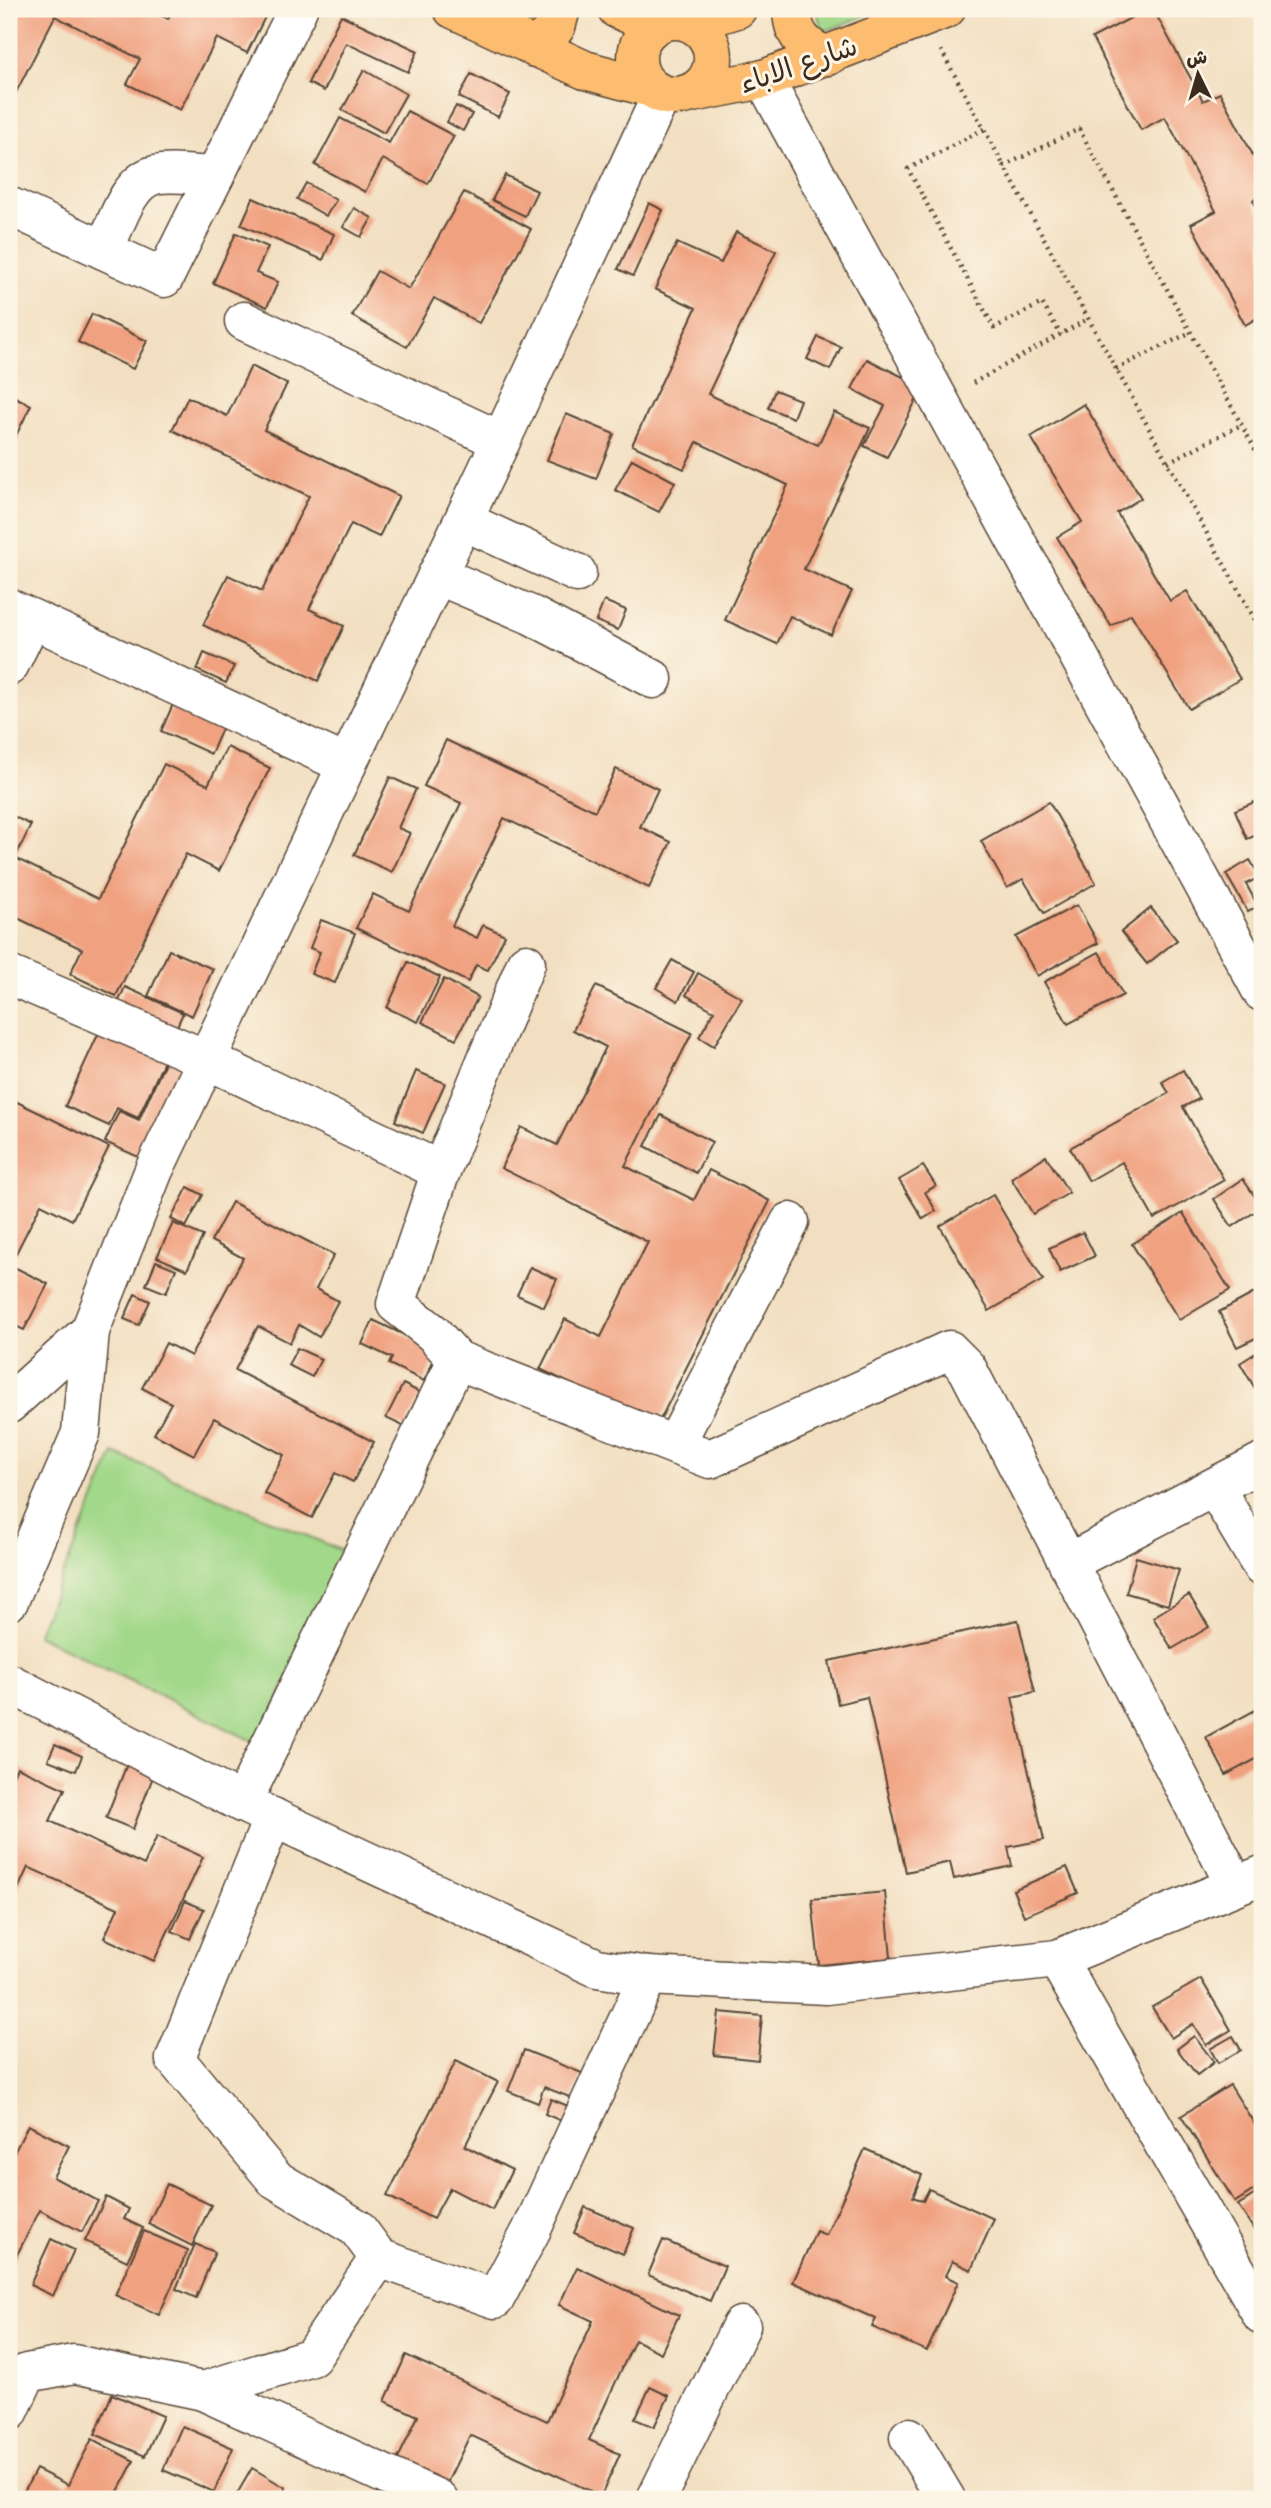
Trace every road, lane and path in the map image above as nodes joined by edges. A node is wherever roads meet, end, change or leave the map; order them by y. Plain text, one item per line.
1 (298, 9) edge
2 (453, 9) edge
3 (561, 9) edge
4 (617, 9) edge
5 (737, 9) edge
6 (792, 9) edge
7 (935, 13) edge
8 (673, 24) junction
9 (535, 48) junction
10 (828, 56) junction
11 (764, 79) junction
12 (667, 92) junction
13 (984, 129) junction
14 (1004, 166) junction
15 (215, 176) junction
16 (9, 206) edge
17 (104, 250) junction
18 (1088, 319) junction
19 (244, 321) dead end
20 (1191, 332) junction
21 (1061, 335) junction
22 (1116, 369) junction
23 (940, 402) junction
24 (1241, 425) junction
25 (501, 441) junction
26 (1168, 462) junction
27 (1262, 462) edge
28 (464, 521) junction
29 (577, 573) dead end
30 (438, 575) junction
31 (20, 614) edge
32 (1262, 633) edge
33 (9, 666) edge
34 (653, 679) dead end
35 (347, 765) junction
36 (526, 963) dead end
37 (9, 975) edge
38 (1262, 992) edge
39 (208, 1060) junction
40 (441, 1171) junction
41 (790, 1222) dead end
42 (90, 1331) junction
43 (457, 1360) junction
44 (9, 1404) edge
45 (675, 1446) junction
46 (1262, 1462) edge
47 (1215, 1488) junction
48 (1068, 1563) junction
49 (1262, 1567) edge
50 (9, 1601) edge
51 (9, 1683) edge
52 (258, 1810) junction
53 (1249, 1880) edge
54 (1057, 1959) junction
55 (648, 1976) junction
56 (379, 2258) junction
57 (1262, 2315) edge
58 (741, 2326) dead end
59 (203, 2391) junction
60 (9, 2412) edge
61 (909, 2437) dead end
62 (438, 2499) edge
63 (656, 2499) edge
64 (946, 2499) edge

1 - 15 street
2 - 9 main road, شارع الاباء
3 - 9 main road
4 - 8 main road
5 - 8 main road
6 - 10 main road
7 - 10 main road, شارع الاباء
7 - 13 path
8 - 12 main road
8 - 12 main road
9 - 12 main road, شارع الاباء
10 - 11 main road, شارع الاباء
11 - 12 main road, شارع الاباء
11 - 23 street
12 - 25 street
13 - 14 path
13 - 21 path
14 - 18 path
14 - 20 path
15 - 17 street
15 - 17 street
16 - 17 street
18 - 21 path
18 - 22 path
19 - 25 street
20 - 22 path
20 - 24 path
21 - 23 path
22 - 26 path
23 - 38 street
24 - 26 path
24 - 27 path
25 - 28 street
26 - 32 path
28 - 29 street
28 - 30 street
30 - 34 street
30 - 35 street
31 - 33 street
31 - 35 street
35 - 39 street
36 - 40 street
37 - 39 street
39 - 40 street
39 - 42 street
40 - 43 street
41 - 45 street
42 - 44 street
42 - 50 street
43 - 45 street
43 - 52 street
45 - 48 street
46 - 47 street
47 - 48 street
47 - 49 street
48 - 53 street
51 - 52 street
52 - 55 street
52 - 56 street
53 - 54 street
54 - 55 street
54 - 57 street
55 - 56 street
56 - 59 street
58 - 63 street
59 - 60 street
59 - 62 street
61 - 64 street

